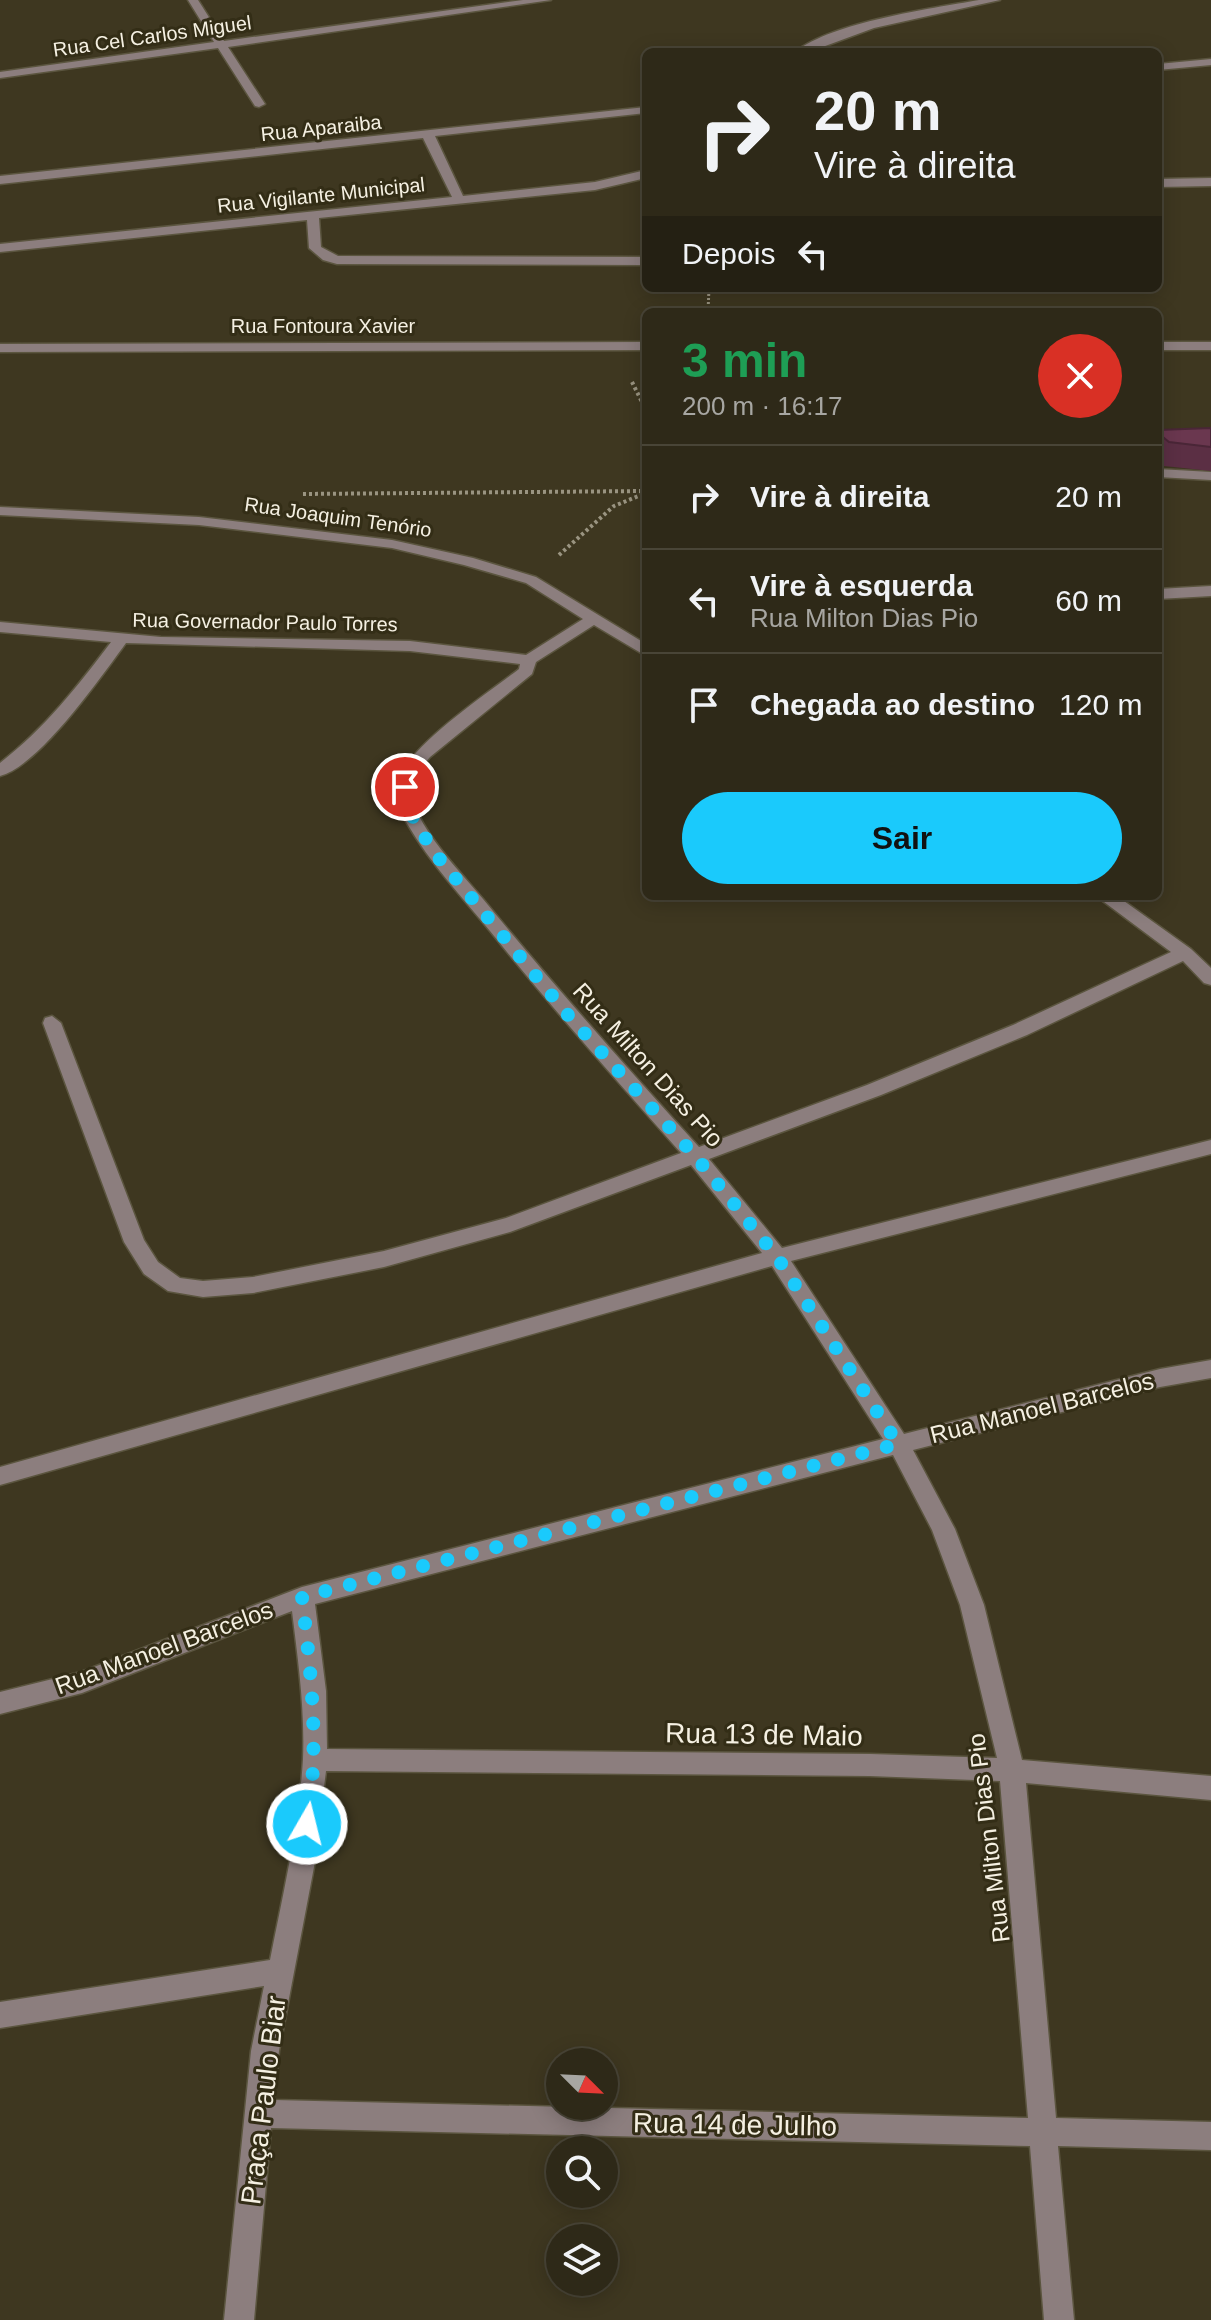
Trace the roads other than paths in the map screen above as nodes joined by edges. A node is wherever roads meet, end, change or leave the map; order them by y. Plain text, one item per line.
1 (193, 0) edge
2 (546, 0) edge
3 (995, 0) edge
4 (222, 44) junction
5 (808, 48) edge
6 (1211, 62) edge
7 (1162, 67) edge
8 (0, 75) edge
9 (259, 104) dead end
10 (642, 110) edge
11 (428, 135) junction
12 (642, 175) edge
13 (0, 180) edge
14 (1211, 182) edge
15 (1162, 183) edge
16 (459, 200) junction
17 (313, 215) junction
18 (0, 248) edge
19 (642, 261) edge
20 (642, 346) edge
21 (1162, 346) edge
22 (1211, 346) edge
23 (0, 348) edge
24 (1162, 473) edge
25 (1211, 476) edge
26 (0, 511) edge
27 (1211, 591) edge
28 (1162, 594) edge
29 (593, 619) junction
30 (0, 627) edge
31 (121, 639) junction
32 (642, 649) edge
33 (529, 660) junction
34 (0, 771) edge
35 (1111, 900) edge
36 (1185, 953) junction
37 (1211, 979) edge
38 (52, 1023) dead end
39 (1211, 1147) edge
40 (696, 1157) junction
41 (777, 1257) junction
42 (1211, 1369) edge
43 (898, 1444) junction
44 (0, 1476) edge
45 (302, 1597) junction
46 (0, 1703) edge
47 (315, 1760) junction
48 (1012, 1770) junction
49 (1211, 1788) edge
50 (280, 1971) junction
51 (0, 2015) edge
52 (258, 2114) junction
53 (1045, 2131) junction
54 (1211, 2136) edge
55 (239, 2320) edge
56 (1059, 2320) edge

1 - 4 street
2 - 4 street, Rua Cel Carlos Miguel
3 - 5 street
4 - 8 street, Rua Cel Carlos Miguel
4 - 9 street
6 - 7 street
10 - 11 street, Rua Aparaiba
11 - 13 street, Rua Aparaiba
11 - 16 street
12 - 16 street, Rua Vigilante Municipal
14 - 15 street
16 - 17 street, Rua Vigilante Municipal
17 - 18 street, Rua Vigilante Municipal
17 - 19 street
20 - 23 street, Rua Fontoura Xavier
21 - 22 street
24 - 25 street
26 - 29 street, Rua Joaquim Tenório
27 - 28 street
29 - 32 street, Rua Joaquim Tenório
29 - 33 street, Rua Milton Dias Pio
30 - 31 street, Rua Governador Paulo Torres
31 - 33 street, Rua Governador Paulo Torres
31 - 34 street
33 - 40 street, Rua Milton Dias Pio
35 - 36 street
36 - 37 street
36 - 40 street
38 - 40 street
39 - 41 street
40 - 41 street, Rua Milton Dias Pio
41 - 43 street, Rua Milton Dias Pio
41 - 44 street
42 - 43 street, Rua Manoel Barcelos
43 - 45 street, Rua Manoel Barcelos
43 - 48 street, Rua Milton Dias Pio
45 - 46 street, Rua Manoel Barcelos
45 - 47 street
47 - 48 street, Rua 13 de Maio
47 - 50 street
48 - 49 street, Rua 13 de Maio
48 - 53 street, Rua Milton Dias Pio
50 - 51 street, Praça Paulo Biar
50 - 52 street, Praça Paulo Biar
52 - 53 street, Rua 14 de Julho
52 - 55 street, Praça Paulo Biar
53 - 54 street, Rua 14 de Julho
53 - 56 street, Rua Milton Dias Pio

